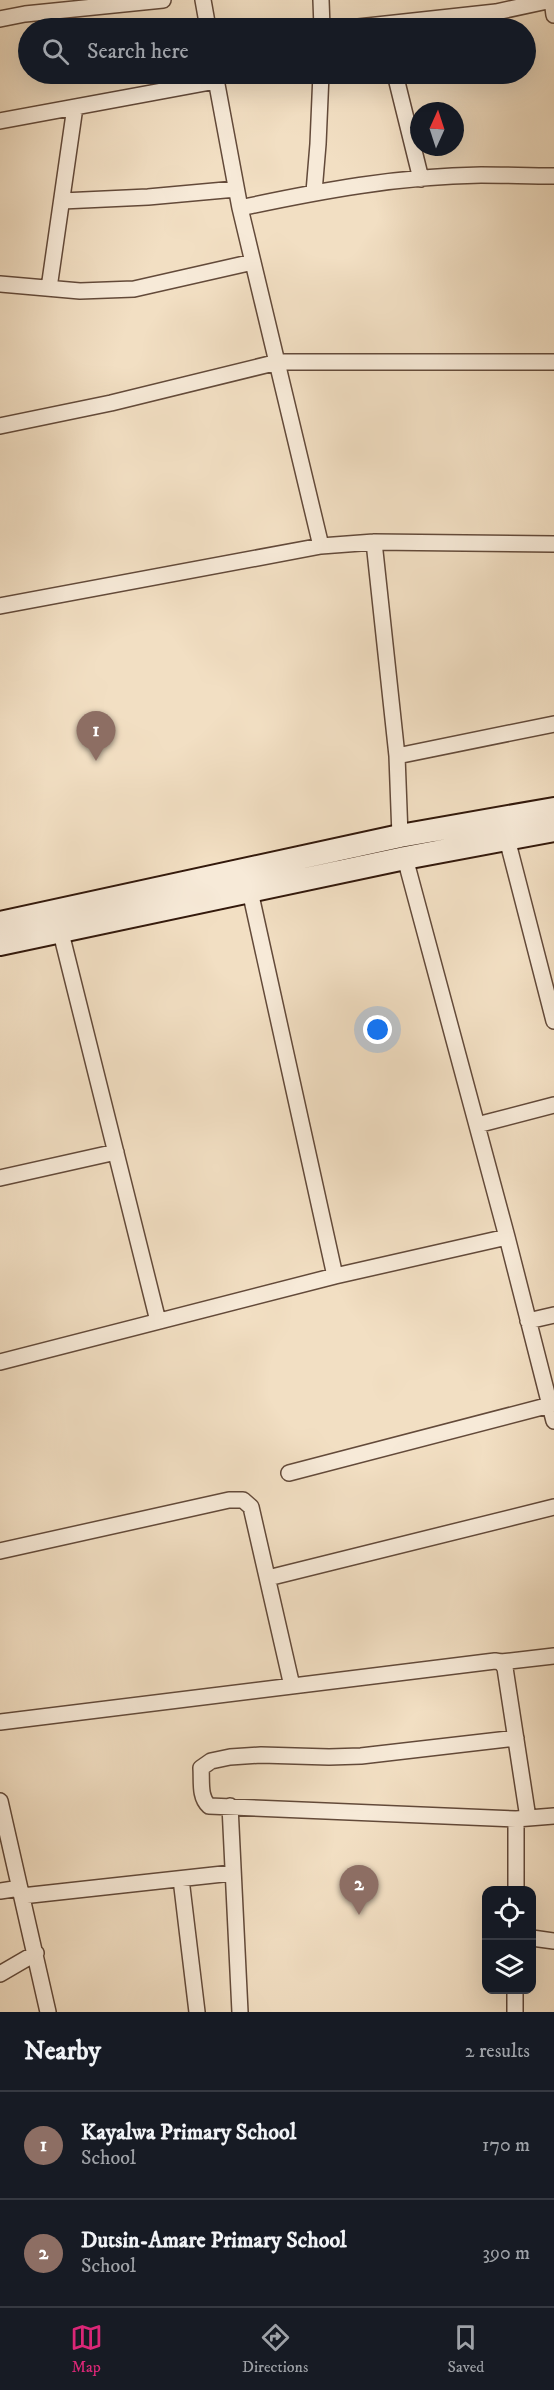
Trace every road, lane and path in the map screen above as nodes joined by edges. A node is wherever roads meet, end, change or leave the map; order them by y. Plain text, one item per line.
1 (163, 0) edge
2 (203, 0) edge
3 (321, 0) edge
4 (552, 0) edge
5 (554, 15) edge
6 (206, 18) edge
7 (322, 18) edge
8 (448, 18) edge
9 (0, 19) edge
10 (183, 84) edge
11 (217, 84) edge
12 (320, 84) edge
13 (398, 84) edge
14 (75, 107) junction
15 (0, 121) edge
16 (554, 176) edge
17 (421, 178) junction
18 (236, 189) junction
19 (314, 192) junction
20 (62, 201) junction
21 (240, 208) junction
22 (253, 262) junction
23 (0, 284) edge
24 (50, 288) junction
25 (278, 362) junction
26 (554, 362) edge
27 (0, 426) edge
28 (374, 542) junction
29 (554, 544) edge
30 (321, 546) junction
31 (0, 606) edge
32 (554, 724) edge
33 (397, 756) junction
34 (554, 809) edge
35 (554, 830) edge
36 (400, 836) junction
37 (507, 839) junction
38 (405, 858) junction
39 (250, 891) junction
40 (0, 923) edge
41 (61, 933) junction
42 (0, 944) edge
43 (554, 1021) edge
44 (554, 1105) edge
45 (477, 1125) junction
46 (116, 1152) junction
47 (0, 1178) edge
48 (507, 1237) junction
49 (335, 1276) junction
50 (554, 1315) edge
51 (528, 1320) junction
52 (158, 1321) junction
53 (0, 1362) edge
54 (552, 1413) edge
55 (289, 1473) dead end
56 (554, 1507) edge
57 (0, 1551) edge
58 (268, 1578) junction
59 (554, 1656) edge
60 (501, 1662) junction
61 (292, 1686) junction
62 (0, 1722) edge
63 (516, 1738) junction
64 (0, 1803) edge
65 (230, 1806) junction
66 (554, 1816) edge
67 (522, 1819) junction
68 (232, 1873) junction
69 (181, 1879) junction
70 (516, 1886) edge
71 (0, 1892) edge
72 (21, 1892) junction
73 (536, 1939) edge
74 (554, 1941) edge
75 (36, 1953) junction
76 (0, 1974) edge
77 (515, 1994) edge
78 (48, 2012) edge
79 (197, 2012) edge
80 (240, 2012) edge
81 (515, 2012) edge

1 - 9 street
2 - 6 street
3 - 7 street
4 - 5 street
4 - 8 street
10 - 14 street
11 - 18 street
12 - 19 street
13 - 17 street
14 - 15 street
14 - 20 street
16 - 17 street
17 - 19 street
18 - 20 street
18 - 21 street
19 - 21 street
20 - 24 street
21 - 22 street
22 - 24 street
22 - 25 street
23 - 24 street
25 - 26 street
25 - 27 street
25 - 30 street
28 - 29 street
28 - 30 street
28 - 33 street
30 - 31 street
32 - 33 street
33 - 36 street
34 - 36 main road
35 - 37 main road
36 - 40 main road
37 - 38 main road
37 - 43 street
38 - 39 main road
38 - 45 street
39 - 41 main road
39 - 49 street
41 - 42 main road
41 - 46 street
44 - 45 street
45 - 48 street
46 - 47 street
46 - 52 street
48 - 49 street
48 - 51 street
49 - 52 street
50 - 51 street
51 - 54 street
52 - 53 street
54 - 55 street
56 - 58 street
57 - 58 street
58 - 61 street
59 - 60 street
60 - 61 street
60 - 63 street
61 - 62 street
63 - 65 street
63 - 67 street
64 - 72 street
65 - 67 street
65 - 68 street
66 - 67 street
67 - 70 street
68 - 69 street
68 - 80 street
69 - 72 street
69 - 79 street
71 - 72 street
72 - 75 street
73 - 74 street
75 - 76 street
75 - 78 street
77 - 81 street

